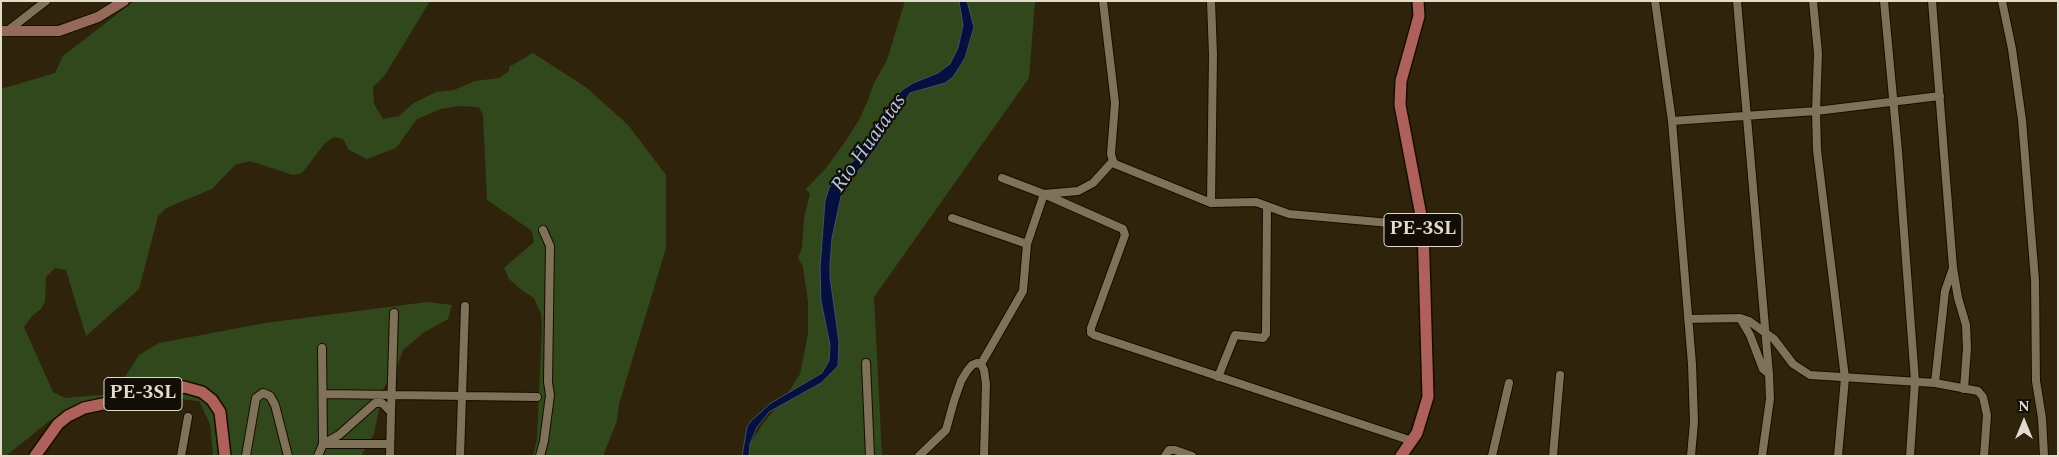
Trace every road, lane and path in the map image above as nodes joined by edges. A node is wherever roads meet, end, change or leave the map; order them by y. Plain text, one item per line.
1 (46, 1) edge
2 (124, 1) edge
3 (1103, 1) edge
4 (1211, 1) edge
5 (1418, 1) edge
6 (1655, 1) edge
7 (1737, 1) edge
8 (1813, 1) edge
9 (1884, 1) edge
10 (1932, 1) edge
11 (2002, 1) edge
12 (3, 32) edge
13 (1940, 96) junction
14 (1894, 102) junction
15 (1816, 111) junction
16 (1747, 117) junction
17 (1672, 121) junction
18 (1113, 161) junction
19 (1002, 178) dead end
20 (1044, 194) junction
21 (1212, 203) junction
22 (1267, 207) junction
23 (952, 218) dead end
24 (1423, 226) junction
25 (543, 230) dead end
26 (1027, 244) junction
27 (1953, 268) junction
28 (465, 306) dead end
29 (394, 313) dead end
30 (1740, 318) junction
31 (1688, 319) junction
32 (1766, 335) junction
33 (322, 348) dead end
34 (866, 363) dead end
35 (981, 364) junction
36 (1770, 374) junction
37 (1560, 375) dead end
38 (1218, 376) junction
39 (1846, 378) junction
40 (1915, 381) junction
41 (1935, 382) junction
42 (1509, 383) dead end
43 (1964, 389) junction
44 (324, 394) junction
45 (392, 396) junction
46 (461, 397) junction
47 (537, 398) dead end
48 (391, 412) junction
49 (188, 417) dead end
50 (1412, 441) junction
51 (323, 444) junction
52 (390, 444) junction
53 (38, 455) edge
54 (181, 456) edge
55 (225, 456) edge
56 (246, 456) edge
57 (288, 456) edge
58 (318, 456) edge
59 (390, 456) edge
60 (460, 456) edge
61 (540, 456) edge
62 (870, 456) edge
63 (920, 456) edge
64 (984, 456) edge
65 (1165, 456) edge
66 (1192, 456) edge
67 (1401, 456) edge
68 (1492, 456) edge
69 (1552, 456) edge
70 (1691, 456) edge
71 (1762, 456) edge
72 (1838, 456) edge
73 (1910, 456) edge
74 (1984, 456) edge
75 (2044, 456) edge

1 - 12 street
2 - 12 street
3 - 18 street
4 - 21 street
5 - 24 main road, PE-3SL
6 - 17 street
7 - 16 street
8 - 15 street
9 - 14 street
10 - 13 street
11 - 75 street
13 - 14 street
13 - 27 street
14 - 15 street
14 - 40 street
15 - 16 street
15 - 39 street
16 - 17 street
16 - 32 street
17 - 31 street
18 - 20 street
18 - 21 street
19 - 20 street
20 - 26 street
20 - 38 street
21 - 22 street
22 - 24 street
22 - 38 street
23 - 26 street
24 - 50 main road, PE-3SL
25 - 61 street
26 - 35 street
27 - 41 street
27 - 43 street
28 - 46 street
29 - 45 street
30 - 31 street
30 - 32 street
30 - 36 street
31 - 70 street
32 - 36 street
32 - 39 street
33 - 44 street
34 - 62 street
35 - 63 street
35 - 64 street
36 - 71 street
37 - 69 street
38 - 50 street
39 - 40 street
39 - 72 street
40 - 41 street
40 - 73 street
41 - 43 street
42 - 68 street
43 - 74 street
44 - 45 street
44 - 51 street
45 - 46 street
45 - 48 street
46 - 47 street
46 - 60 street
48 - 51 street
48 - 52 street
49 - 54 street
50 - 67 main road, PE-3SL
51 - 52 street
51 - 58 street
52 - 59 street
53 - 55 main road, PE-3SL
56 - 57 street
65 - 66 street

